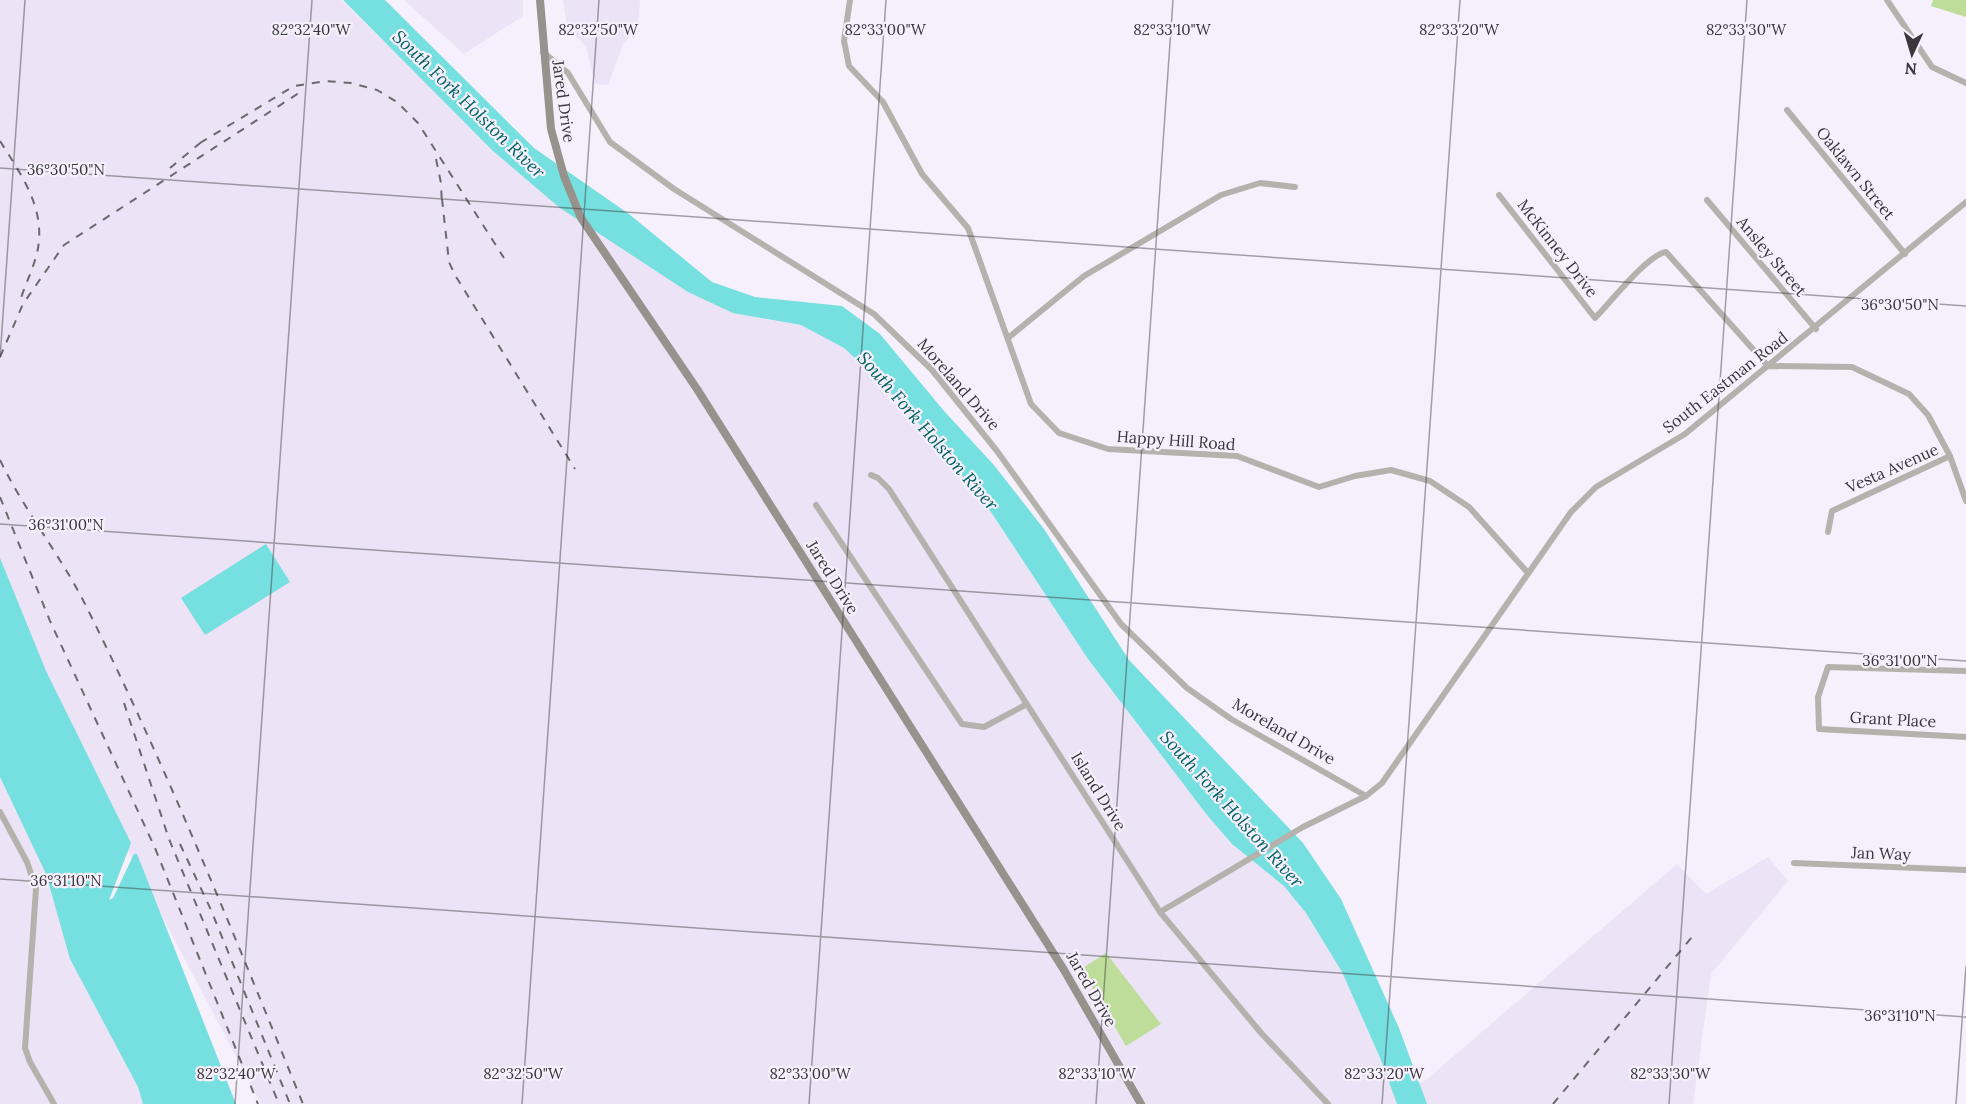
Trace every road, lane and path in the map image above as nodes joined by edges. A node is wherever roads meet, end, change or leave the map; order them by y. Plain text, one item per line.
1 (540, 0) edge
2 (850, 0) edge
3 (1887, 0) edge
4 (542, 51) junction
5 (1966, 83) edge
6 (1787, 110) dead end
7 (1295, 188) dead end
8 (1499, 195) dead end
9 (1707, 200) dead end
10 (1966, 202) edge
11 (1905, 254) junction
12 (1816, 329) junction
13 (1008, 338) junction
14 (1768, 366) junction
15 (1950, 456) junction
16 (871, 476) dead end
17 (1966, 501) edge
18 (816, 505) dead end
19 (1828, 532) dead end
20 (1528, 573) junction
21 (1966, 671) edge
22 (1027, 704) junction
23 (1966, 737) edge
24 (1366, 796) junction
25 (0, 812) edge
26 (1794, 863) dead end
27 (1966, 870) edge
28 (1160, 912) junction
29 (54, 1104) edge
30 (1141, 1104) edge
31 (1328, 1104) edge

1 - 4 main road
2 - 13 street, Happy Hill Road
3 - 5 street
4 - 24 street, Moreland Drive
4 - 30 main road, Jared Drive
6 - 11 street, Oaklawn Street
7 - 13 street
8 - 14 street, McKinney Drive
9 - 12 street, Ansley Street
10 - 11 street, South Eastman Road
11 - 12 street, South Eastman Road
12 - 14 street, South Eastman Road
13 - 20 street, Happy Hill Road
14 - 15 street
14 - 20 street, South Eastman Road
15 - 17 street
15 - 19 street, Vesta Avenue
16 - 22 street, Island Drive
18 - 22 street
20 - 24 street, South Eastman Road
21 - 23 street, Grant Place
22 - 28 street, Island Drive
24 - 28 street
25 - 29 street
26 - 27 street, Jan Way
28 - 31 street, Island Drive

